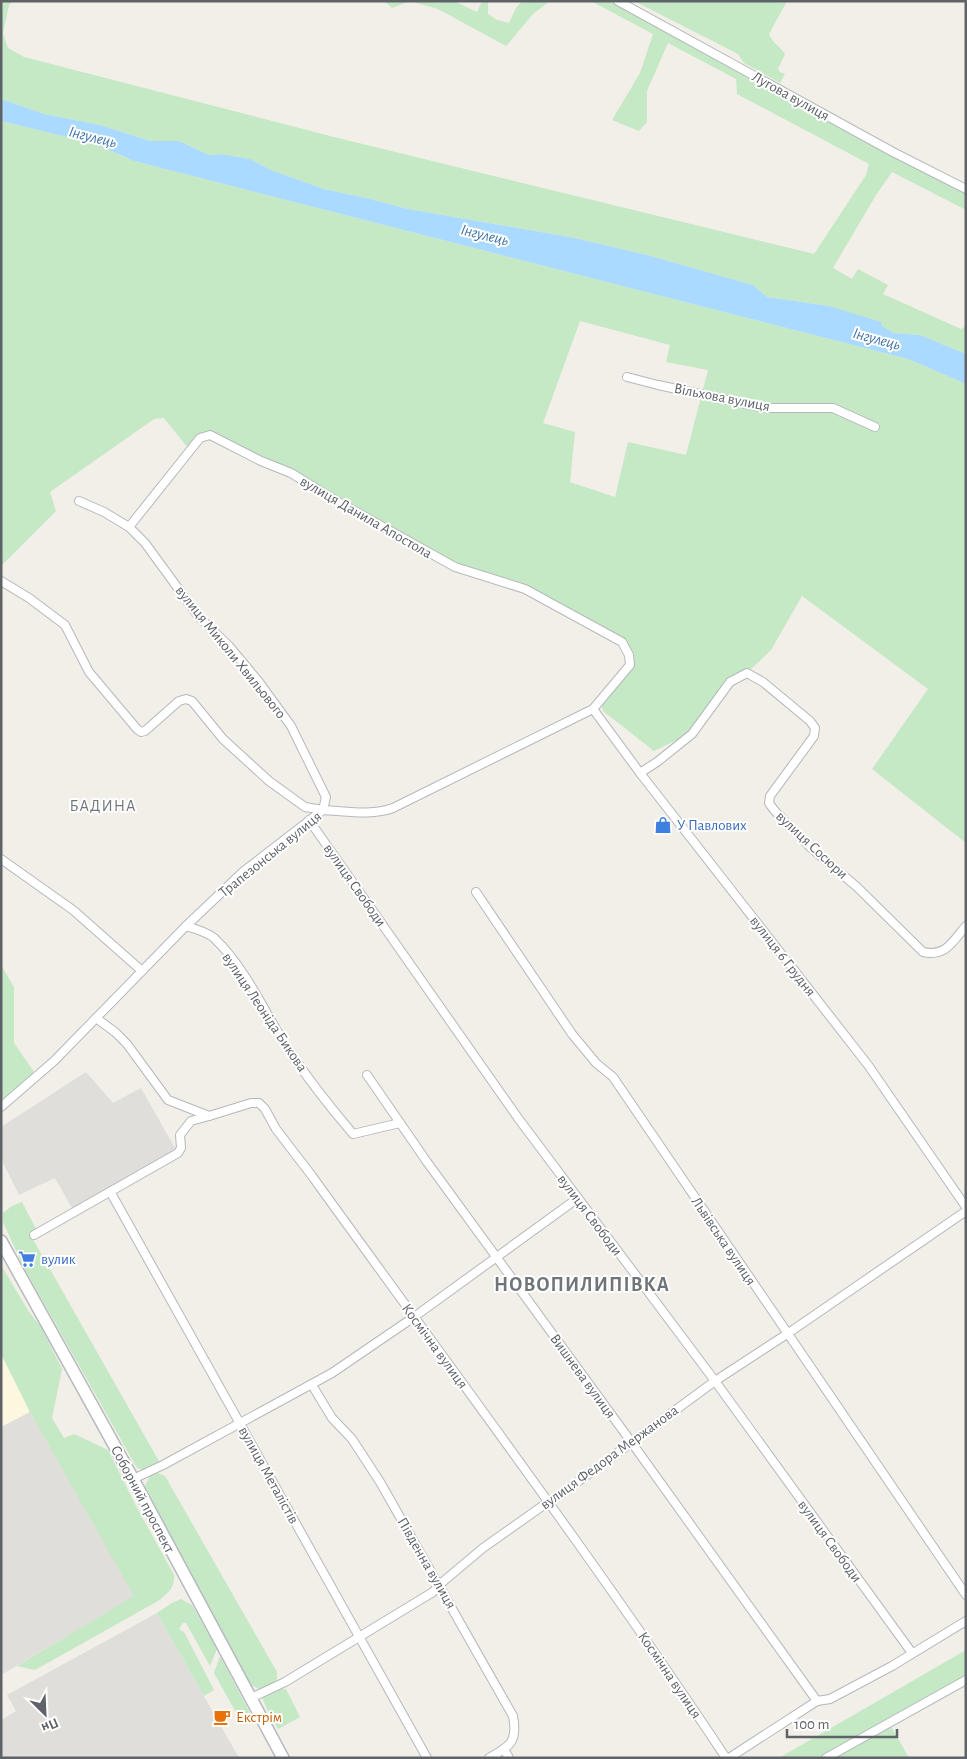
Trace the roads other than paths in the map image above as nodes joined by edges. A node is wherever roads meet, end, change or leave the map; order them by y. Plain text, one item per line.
1 (618, 1) edge
2 (966, 189) edge
3 (627, 377) dead end
4 (875, 427) dead end
5 (79, 501) dead end
6 (129, 528) junction
7 (1, 582) edge
8 (629, 654) joint
9 (593, 710) junction
10 (640, 773) junction
11 (323, 810) junction
12 (309, 820) junction
13 (1, 860) edge
14 (476, 892) dead end
15 (186, 926) junction
16 (966, 926) edge
17 (142, 970) junction
18 (96, 1018) junction
19 (367, 1075) dead end
20 (1, 1107) edge
21 (208, 1116) junction
22 (400, 1123) junction
23 (111, 1193) junction
24 (578, 1198) junction
25 (966, 1209) edge
26 (34, 1235) dead end
27 (1, 1241) edge
28 (497, 1257) junction
29 (414, 1317) junction
30 (787, 1334) junction
31 (715, 1381) junction
32 (312, 1384) junction
33 (240, 1422) junction
34 (632, 1443) junction
35 (133, 1479) junction
36 (549, 1504) junction
37 (439, 1585) junction
38 (966, 1595) edge
39 (966, 1621) edge
40 (360, 1638) junction
41 (912, 1653) junction
42 (966, 1680) edge
43 (252, 1698) junction
44 (817, 1701) junction
45 (504, 1749) junction
46 (283, 1758) edge
47 (427, 1758) edge
48 (489, 1758) edge
49 (509, 1758) edge
50 (727, 1758) edge
51 (826, 1758) edge

1 - 2 street, Лугова вулиця
3 - 4 street, Вільхова вулиця
5 - 6 street, вулиця Миколи Хвильового
6 - 8 street, вулиця Данила Апостола
6 - 11 street, вулиця Миколи Хвильового
7 - 11 street
8 - 9 street, Трапезонська вулиця
9 - 10 street, вулиця 6 Грудня
9 - 11 street, Трапезонська вулиця
10 - 16 street, вулиця Сосюри
10 - 25 street, вулиця 6 Грудня
11 - 12 street, Трапезонська вулиця
12 - 15 street, Трапезонська вулиця
12 - 24 street, вулиця Свободи
13 - 17 street
14 - 30 street, Львівська вулиця
15 - 17 street, Трапезонська вулиця
15 - 22 street, вулиця Леоніда Бикова
17 - 18 street, Трапезонська вулиця
18 - 20 street, Трапезонська вулиця
18 - 21 street
19 - 22 street, Вишнева вулиця
21 - 23 street, Космічна вулиця
21 - 29 street, Космічна вулиця
22 - 28 street, Вишнева вулиця
23 - 26 street
23 - 33 street, вулиця Металістів
24 - 28 street
24 - 31 street, вулиця Свободи
25 - 30 street, вулиця Федора Мержанова
27 - 35 main road, Соборний проспект
28 - 29 street
28 - 34 street, Вишнева вулиця
29 - 32 street
29 - 36 street, Космічна вулиця
30 - 31 street, вулиця Федора Мержанова
30 - 38 street, Львівська вулиця
31 - 34 street, вулиця Федора Мержанова
31 - 41 street, вулиця Свободи
32 - 33 street
32 - 37 street, Південна вулиця
33 - 35 street
33 - 40 street, вулиця Металістів
34 - 36 street, вулиця Федора Мержанова
34 - 44 street, Вишнева вулиця
35 - 43 main road, Соборний проспект
36 - 37 street, вулиця Федора Мержанова
36 - 50 street, Космічна вулиця
37 - 40 street, вулиця Федора Мержанова
37 - 45 street, Південна вулиця
39 - 41 street
40 - 43 street, вулиця Федора Мержанова
40 - 47 street, вулиця Металістів
41 - 44 street
42 - 51 street
43 - 46 main road, Соборний проспект
44 - 50 street
45 - 48 street
45 - 49 street

